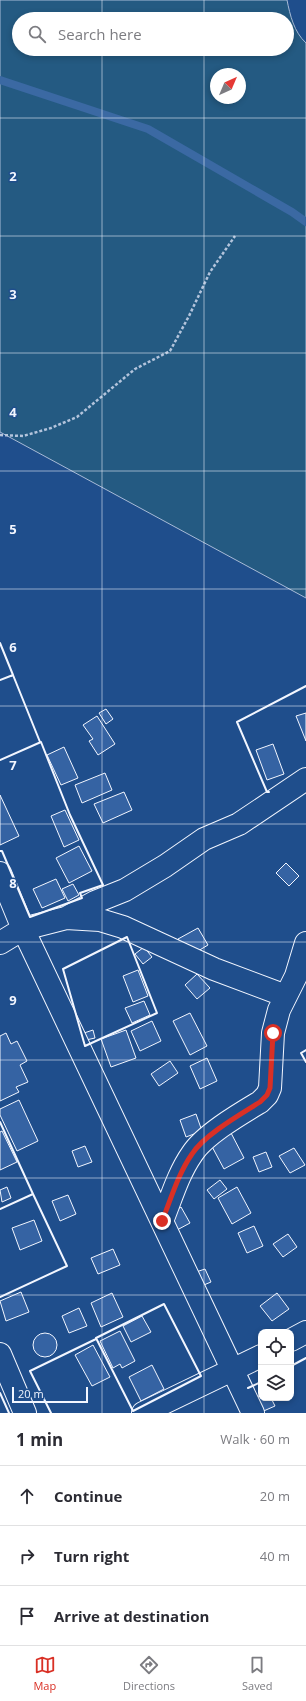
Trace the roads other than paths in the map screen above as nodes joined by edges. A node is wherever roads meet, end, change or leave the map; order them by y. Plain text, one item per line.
1 (306, 779) edge
2 (0, 873) edge
3 (66, 918) junction
4 (23, 929) junction
5 (0, 943) edge
6 (306, 943) edge
7 (286, 996) junction
8 (162, 1221) junction
9 (306, 1332) edge
10 (294, 1338) edge
11 (0, 1354) edge
12 (258, 1358) edge
13 (232, 1371) junction
14 (25, 1413) edge
15 (143, 1413) edge
16 (253, 1413) edge

1 - 3 street
2 - 4 street
3 - 4 street
3 - 7 street
4 - 5 street
4 - 8 street
6 - 7 street
7 - 8 street
8 - 13 street
9 - 10 street
11 - 14 street
12 - 13 street
13 - 15 street
13 - 16 street

